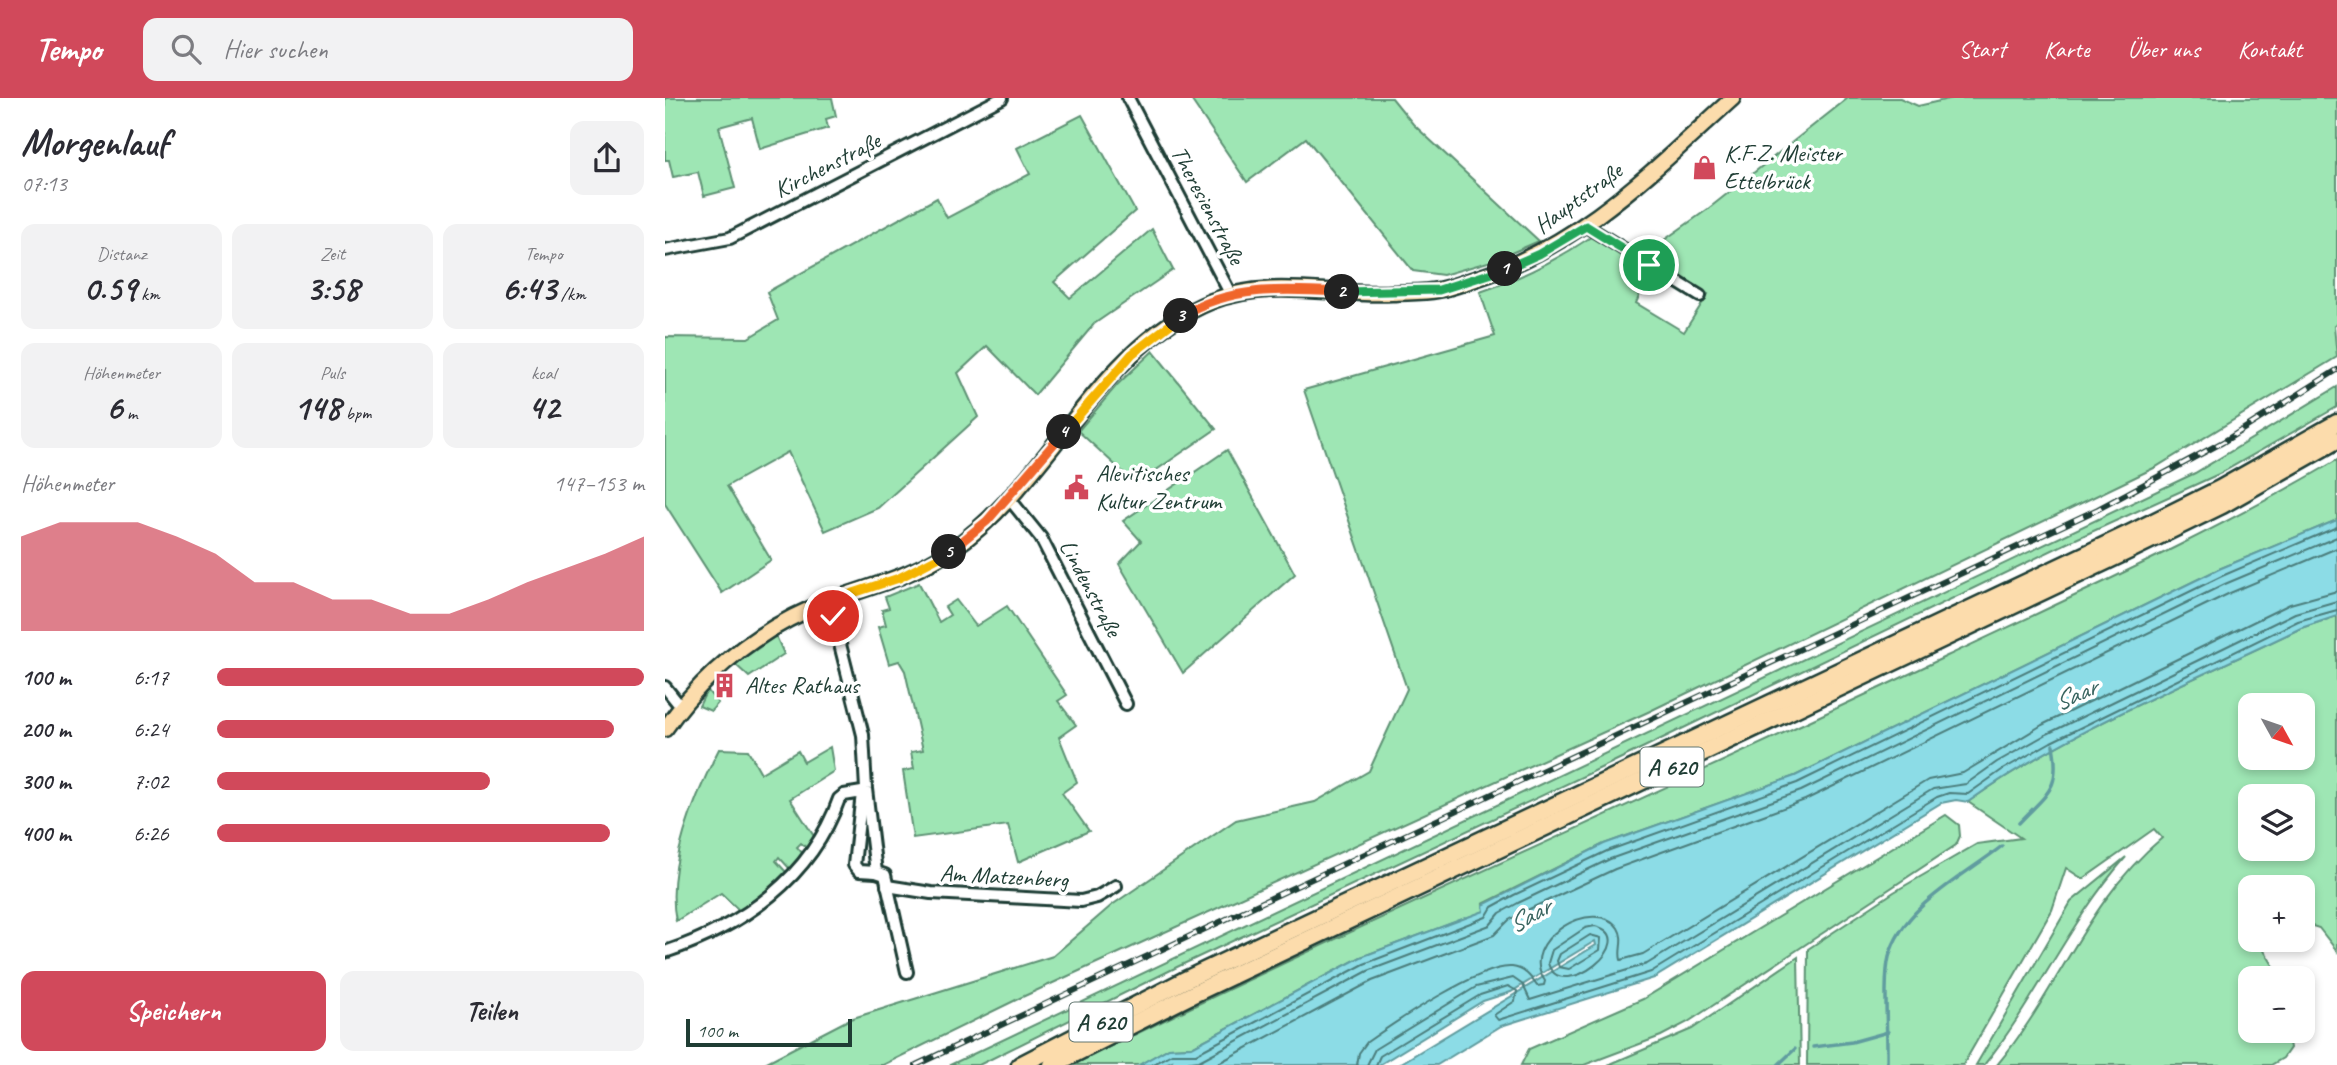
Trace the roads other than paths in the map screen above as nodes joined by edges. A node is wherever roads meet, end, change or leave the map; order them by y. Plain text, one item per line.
1 (1002, 98) edge
2 (1128, 98) edge
3 (1733, 98) edge
4 (1586, 226) junction
5 (665, 250) edge
6 (1231, 295) junction
7 (1700, 296) dead end
8 (2337, 423) edge
9 (2337, 440) edge
10 (1008, 497) junction
11 (829, 601) junction
12 (665, 687) edge
13 (1126, 704) dead end
14 (681, 706) junction
15 (665, 729) edge
16 (864, 791) junction
17 (876, 872) junction
18 (887, 886) junction
19 (1116, 886) dead end
20 (665, 952) edge
21 (907, 972) dead end
22 (1020, 1065) edge
23 (1052, 1065) edge

1 - 5 street, Kirchenstraße
2 - 6 street, Theresienstraße
3 - 4 main road, Hauptstraße
4 - 6 main road, Hauptstraße
4 - 7 street
6 - 10 main road, Hauptstraße
8 - 22 highway, A 620
9 - 23 highway, A 620
10 - 11 main road, Hauptstraße
10 - 13 street, Lindenstraße
11 - 14 main road, Hauptstraße
11 - 16 street
12 - 14 street
14 - 15 main road, Hauptstraße
16 - 17 street
16 - 17 street
16 - 20 street
17 - 18 street
18 - 19 street, Am Matzenberg
18 - 21 street

